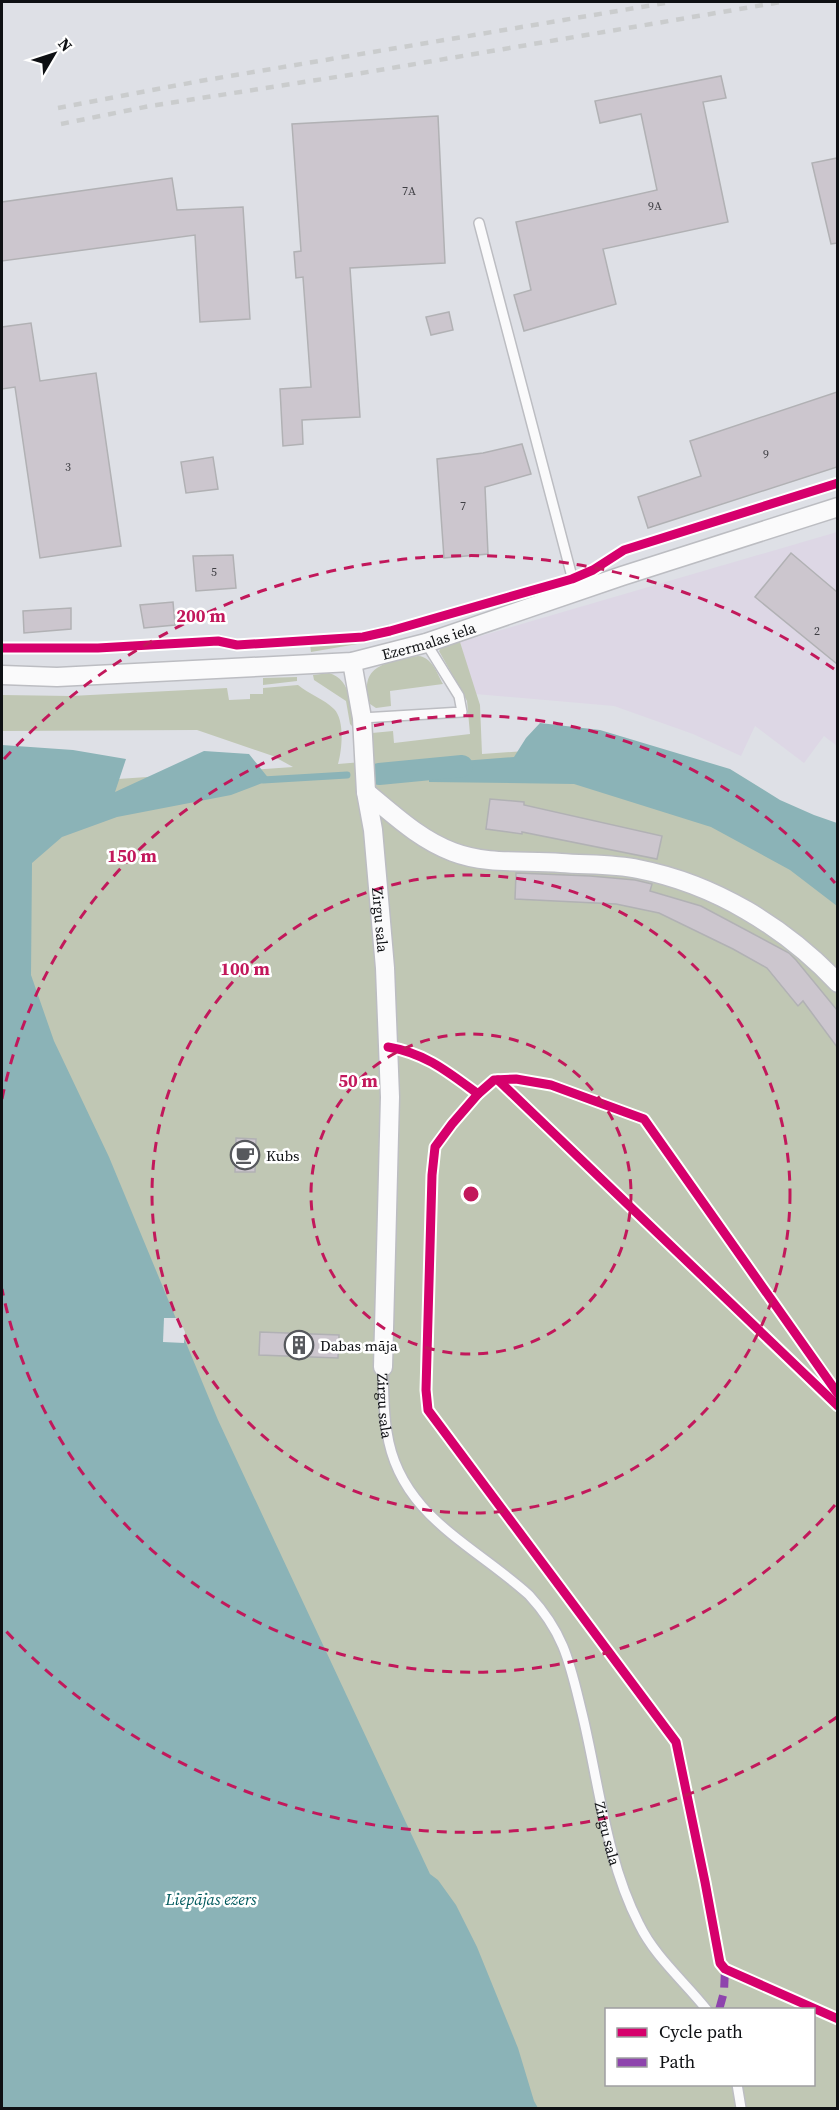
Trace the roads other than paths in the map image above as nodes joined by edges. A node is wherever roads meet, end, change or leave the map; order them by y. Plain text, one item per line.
1 (479, 223) dead end
2 (837, 507) edge
3 (576, 592) junction
4 (426, 643) junction
5 (352, 662) junction
6 (2, 675) edge
7 (362, 718) junction
8 (366, 792) junction
9 (837, 982) edge
10 (383, 1367) joint
11 (705, 2008) edge
12 (736, 2086) edge
13 (741, 2109) edge

1 - 3 lane
2 - 3 street, Ezermalas iela
3 - 4 street, Ezermalas iela
4 - 5 street, Ezermalas iela
4 - 7 lane
5 - 6 street, Ezermalas iela
5 - 7 street, Zirgu sala
7 - 8 street, Zirgu sala
8 - 9 street
8 - 10 street, Zirgu sala
10 - 11 lane, Zirgu sala
12 - 13 lane

